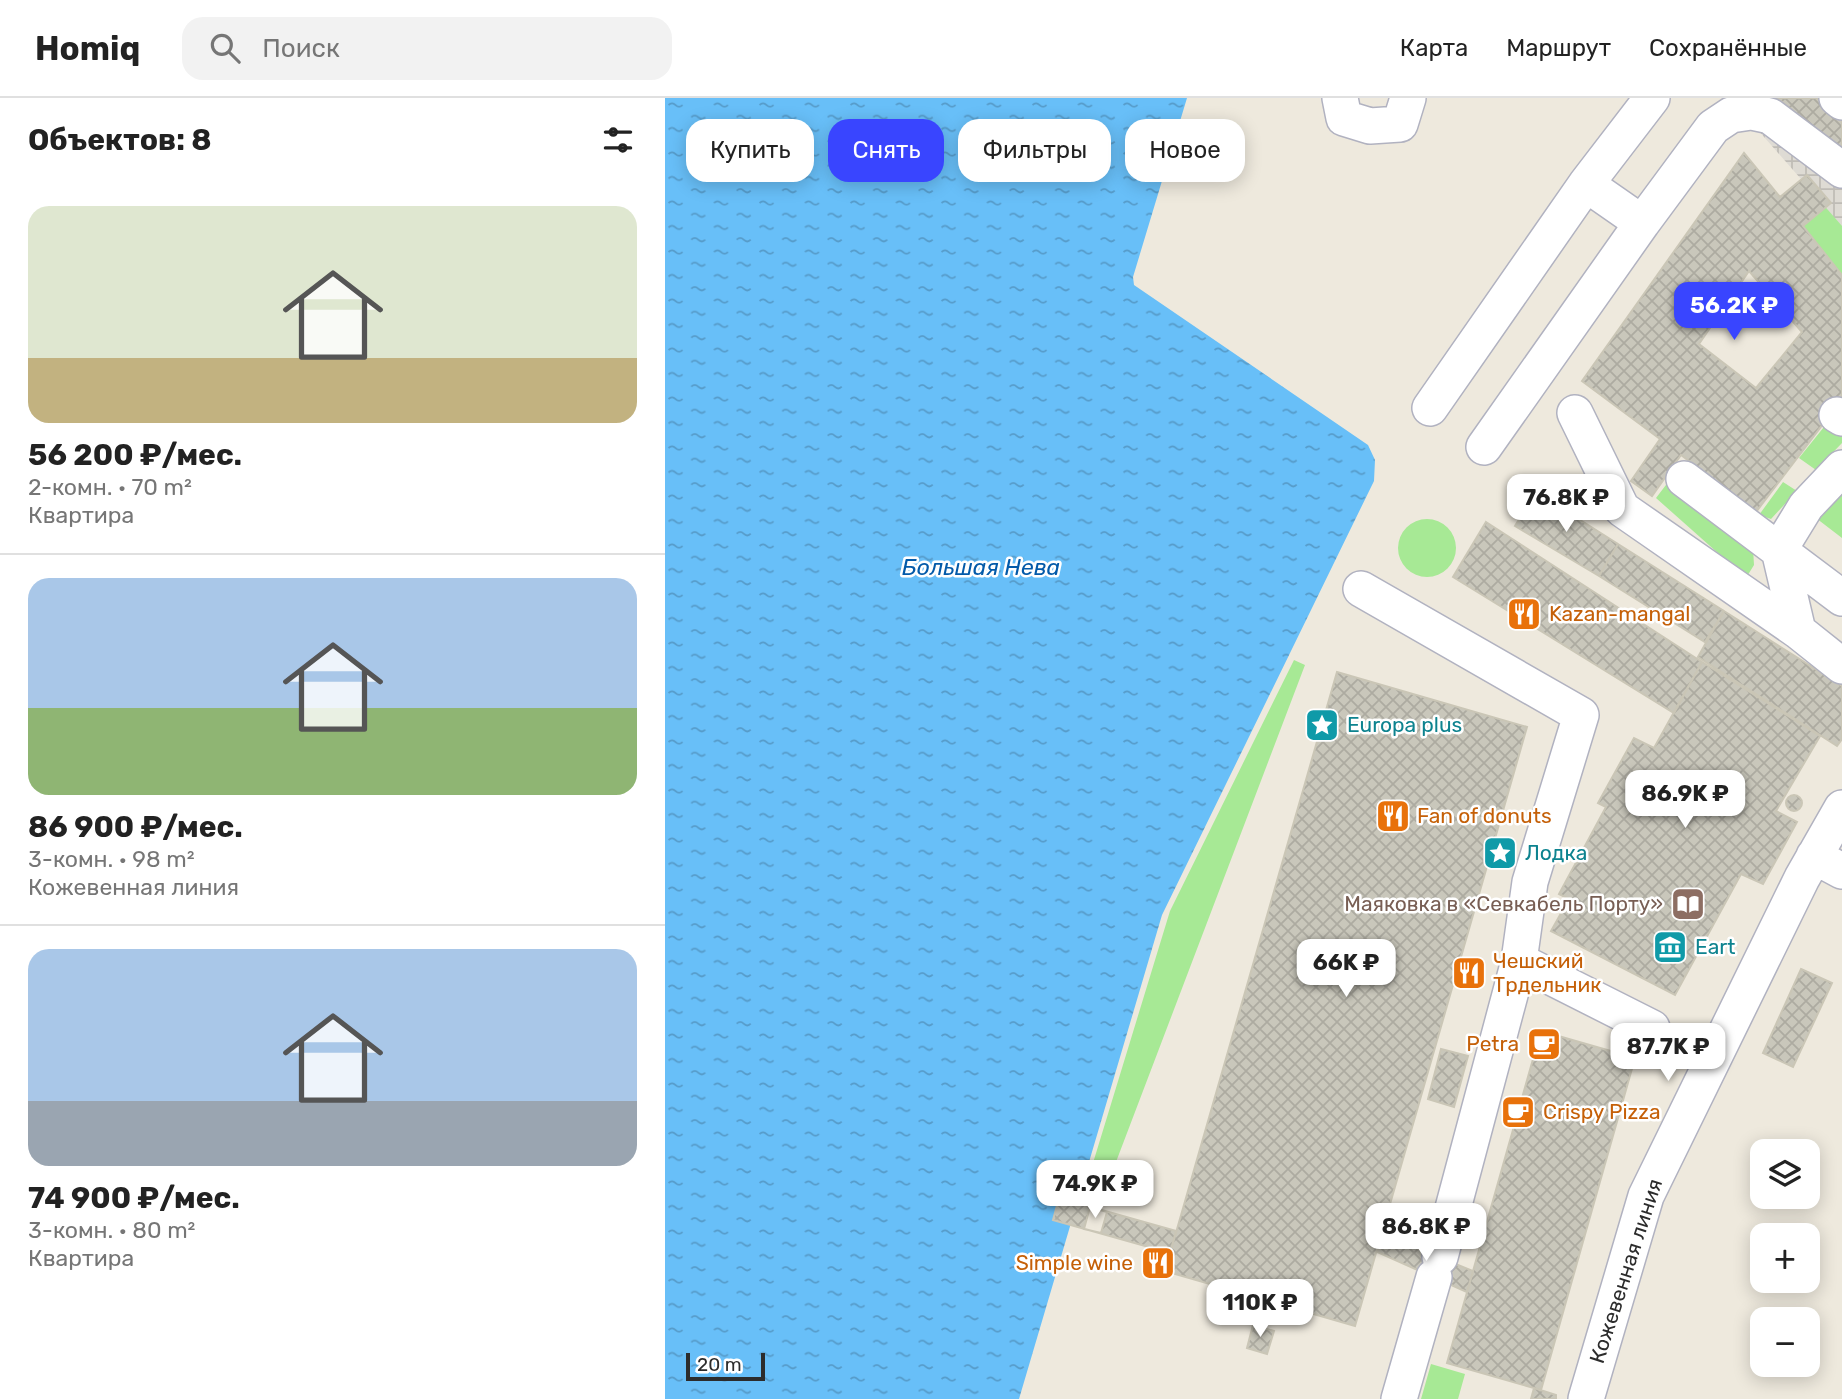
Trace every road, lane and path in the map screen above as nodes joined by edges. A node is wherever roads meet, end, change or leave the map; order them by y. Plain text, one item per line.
1 (1340, 98) edge
2 (1408, 98) edge
3 (1653, 98) edge
4 (1837, 98) edge
5 (1842, 102) edge
6 (1720, 106) edge
7 (1842, 170) edge
8 (1586, 184) junction
9 (1642, 223) junction
10 (1430, 408) dead end
11 (1575, 413) dead end
12 (1484, 447) dead end
13 (1842, 468) edge
14 (1684, 479) dead end
15 (1779, 550) junction
16 (1361, 589) dead end
17 (1842, 598) edge
18 (1798, 631) junction
19 (1842, 666) edge
20 (1842, 808) edge
21 (1828, 864) edge
22 (1519, 961) junction
23 (1652, 1028) dead end
24 (1399, 1399) edge
25 (1586, 1399) edge

1 - 2 street
3 - 8 street
4 - 5 street
6 - 7 street
6 - 9 street
8 - 9 street
8 - 10 street
9 - 12 street
11 - 18 street
13 - 15 street
14 - 15 street
15 - 17 street
15 - 18 street
16 - 22 street
18 - 19 street
20 - 21 street, Кожевенная линия
21 - 25 street, Кожевенная линия
22 - 23 street
22 - 24 street

